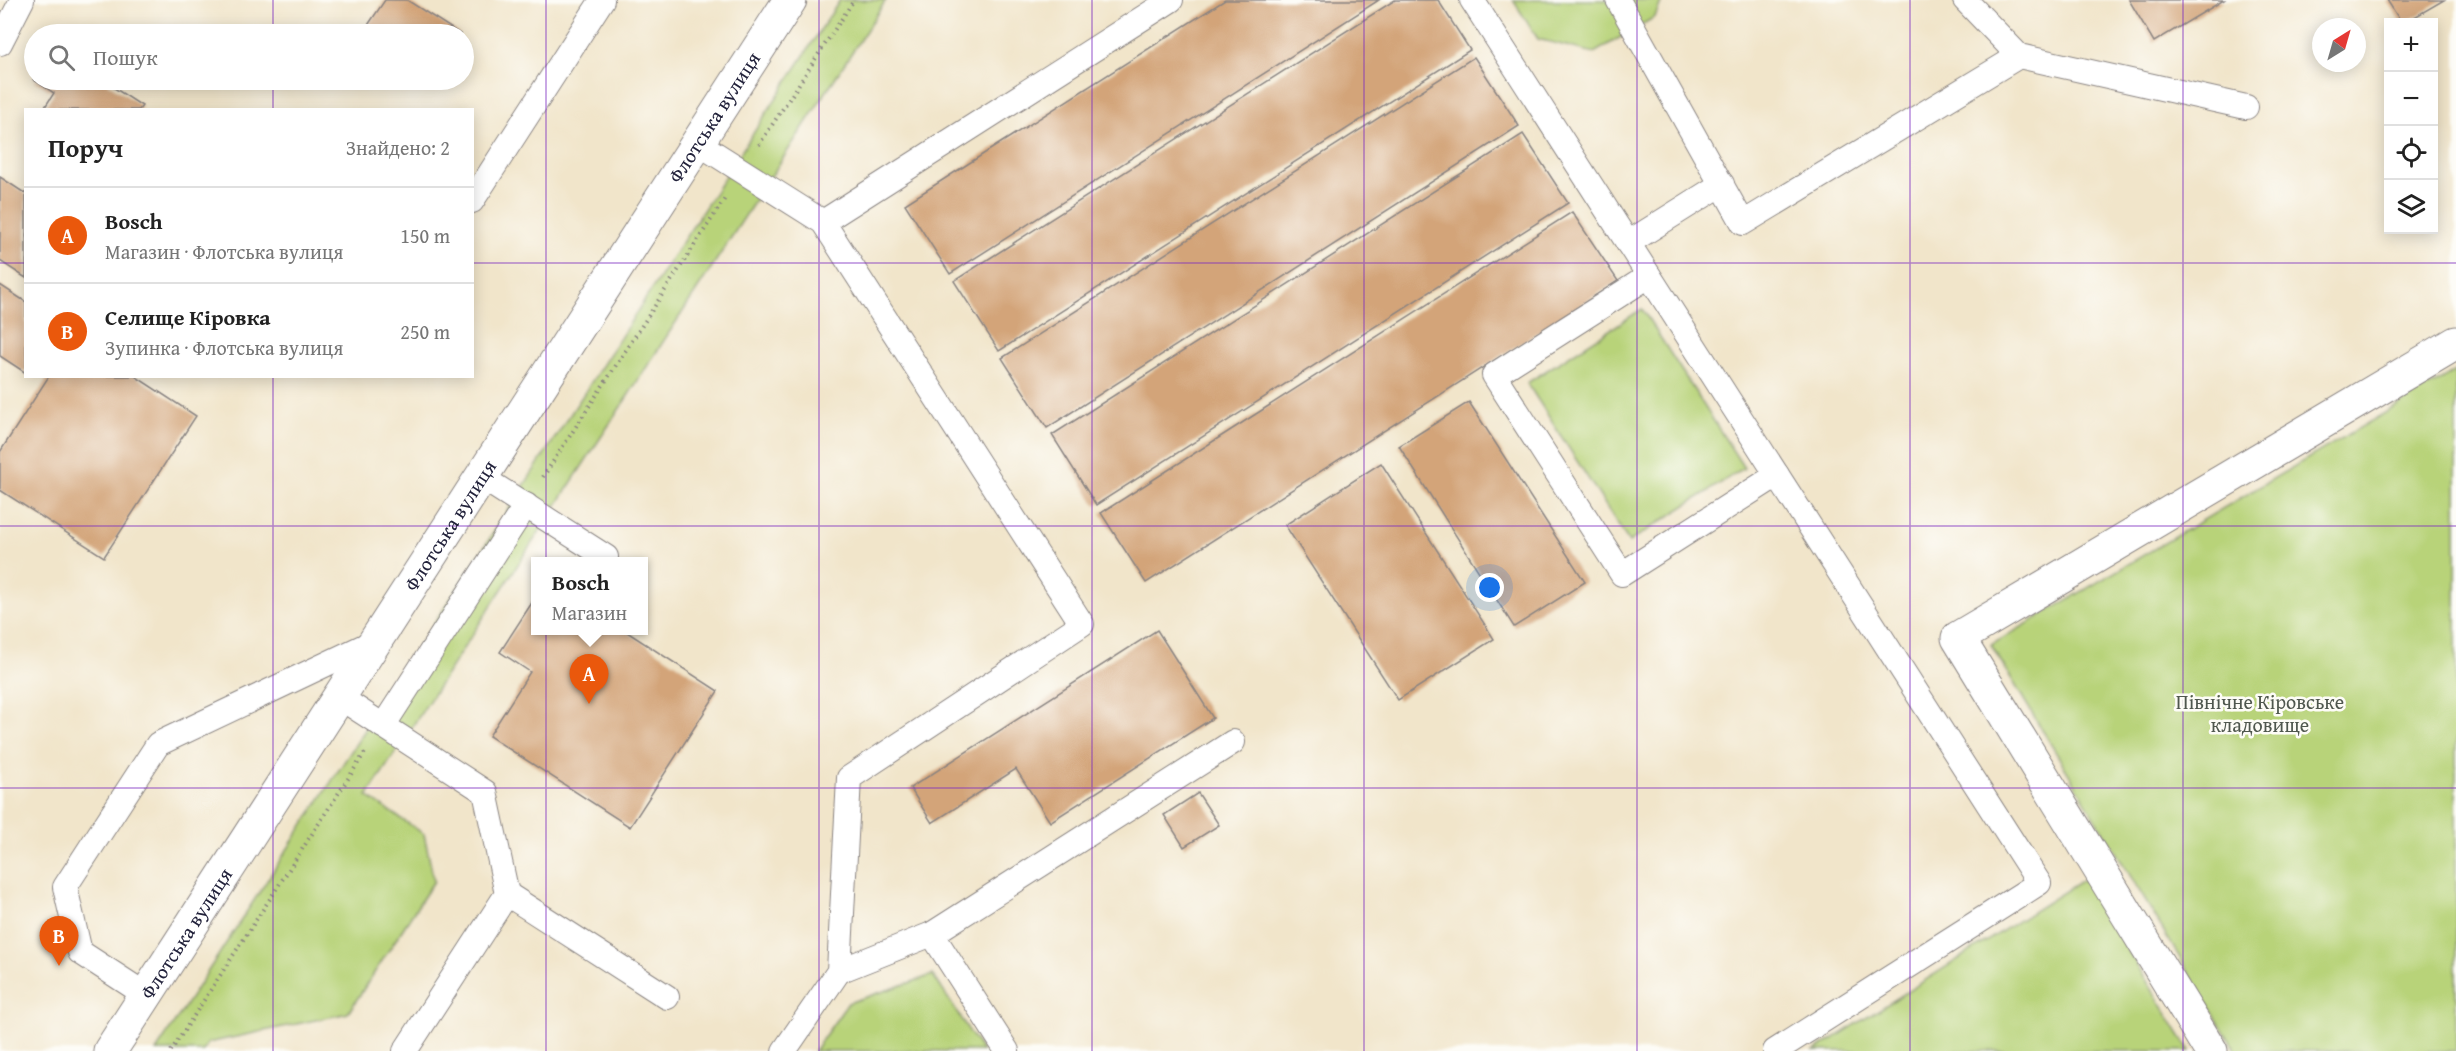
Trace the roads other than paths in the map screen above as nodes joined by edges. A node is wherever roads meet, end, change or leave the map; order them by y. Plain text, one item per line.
1 (22, 0) edge
2 (602, 0) edge
3 (790, 0) edge
4 (1171, 0) edge
5 (1472, 0) edge
6 (1618, 0) edge
7 (1965, 0) edge
8 (0, 43) edge
9 (2019, 56) junction
10 (2246, 107) dead end
11 (698, 143) junction
12 (1722, 184) junction
13 (474, 198) edge
14 (823, 222) junction
15 (1628, 243) junction
16 (1649, 276) junction
17 (2456, 343) edge
18 (1777, 475) junction
19 (482, 477) junction
20 (525, 505) junction
21 (606, 557) dead end
22 (375, 641) junction
23 (339, 697) junction
24 (383, 726) junction
25 (1233, 742) dead end
26 (507, 894) junction
27 (932, 934) junction
28 (839, 970) junction
29 (146, 995) junction
30 (667, 997) dead end
31 (110, 1051) edge
32 (405, 1051) edge
33 (784, 1051) edge
34 (1007, 1051) edge
35 (1775, 1051) edge
36 (2211, 1051) edge

1 - 8 lane
2 - 13 lane
3 - 11 street, Флотська вулиця
4 - 14 lane
5 - 15 lane
6 - 12 lane
7 - 9 lane
9 - 10 lane
9 - 12 lane
11 - 14 lane
11 - 19 street, Флотська вулиця
12 - 15 lane
14 - 28 lane
15 - 16 lane
16 - 18 lane
16 - 18 lane
17 - 36 street
18 - 35 lane
19 - 20 lane
19 - 22 street, Флотська вулиця
20 - 21 lane
20 - 24 lane
22 - 23 street, Флотська вулиця
22 - 29 lane
23 - 24 lane
23 - 29 street, Флотська вулиця
24 - 26 lane
25 - 27 lane
26 - 30 lane
26 - 32 lane
27 - 28 lane
27 - 34 lane
28 - 33 lane
29 - 31 street, Флотська вулиця

